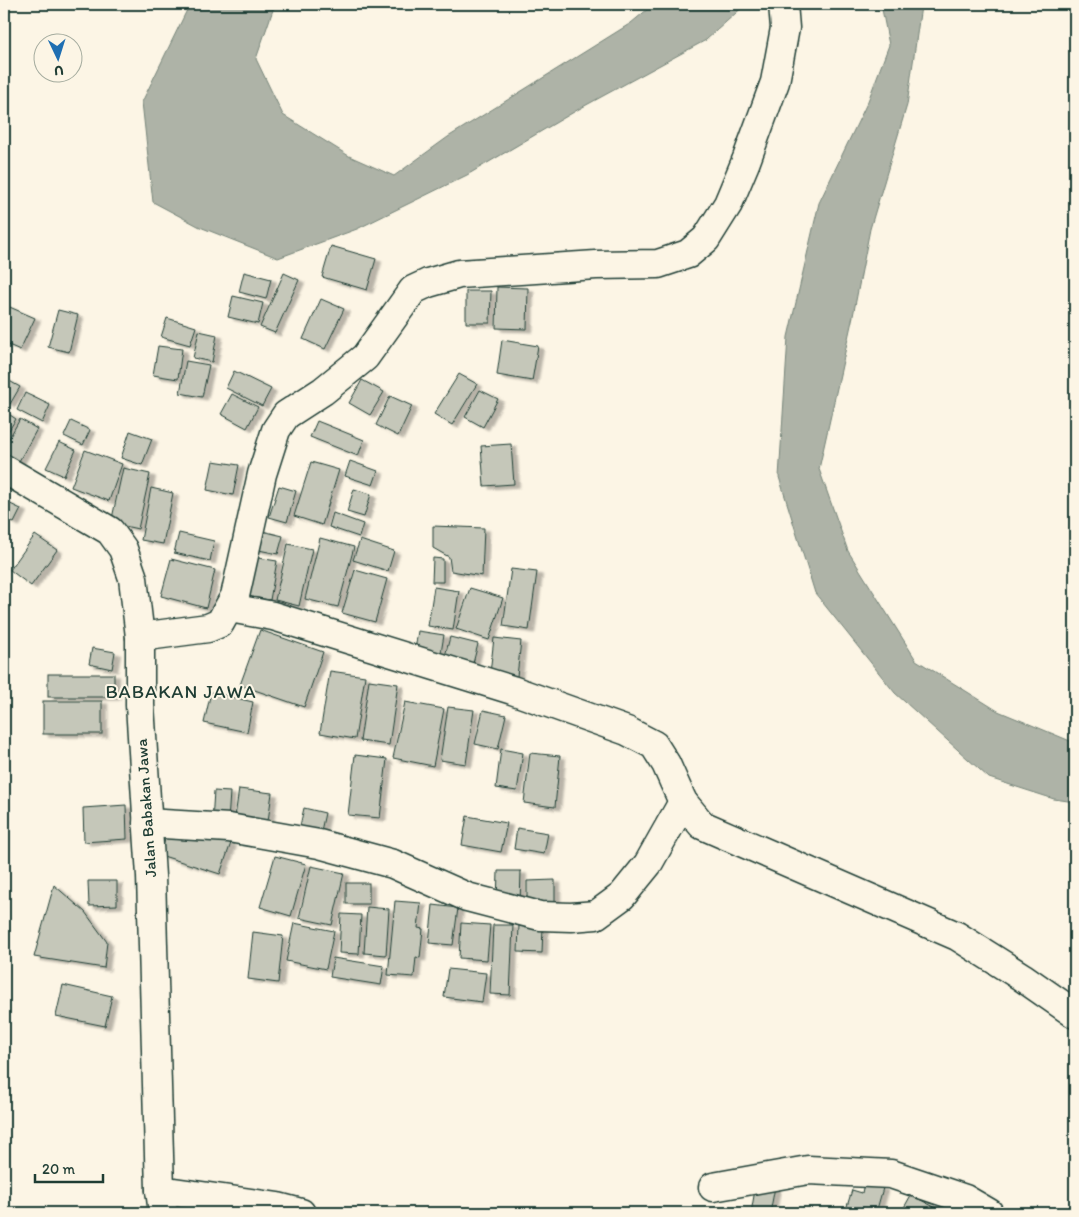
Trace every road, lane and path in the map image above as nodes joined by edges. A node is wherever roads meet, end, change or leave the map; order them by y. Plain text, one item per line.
1 (783, 4) edge
2 (4, 469) edge
3 (230, 608) junction
4 (140, 637) junction
5 (683, 802) junction
6 (147, 823) junction
7 (1075, 1014) edge
8 (713, 1187) dead end
9 (161, 1202) edge
10 (301, 1213) edge
11 (989, 1213) edge

1 - 3 street
2 - 4 street, Jalan Babakan Jawa
3 - 4 street
3 - 5 street
4 - 6 street, Jalan Babakan Jawa
5 - 6 street
5 - 7 street
6 - 9 street, Jalan Babakan Jawa
8 - 11 street
9 - 10 street

